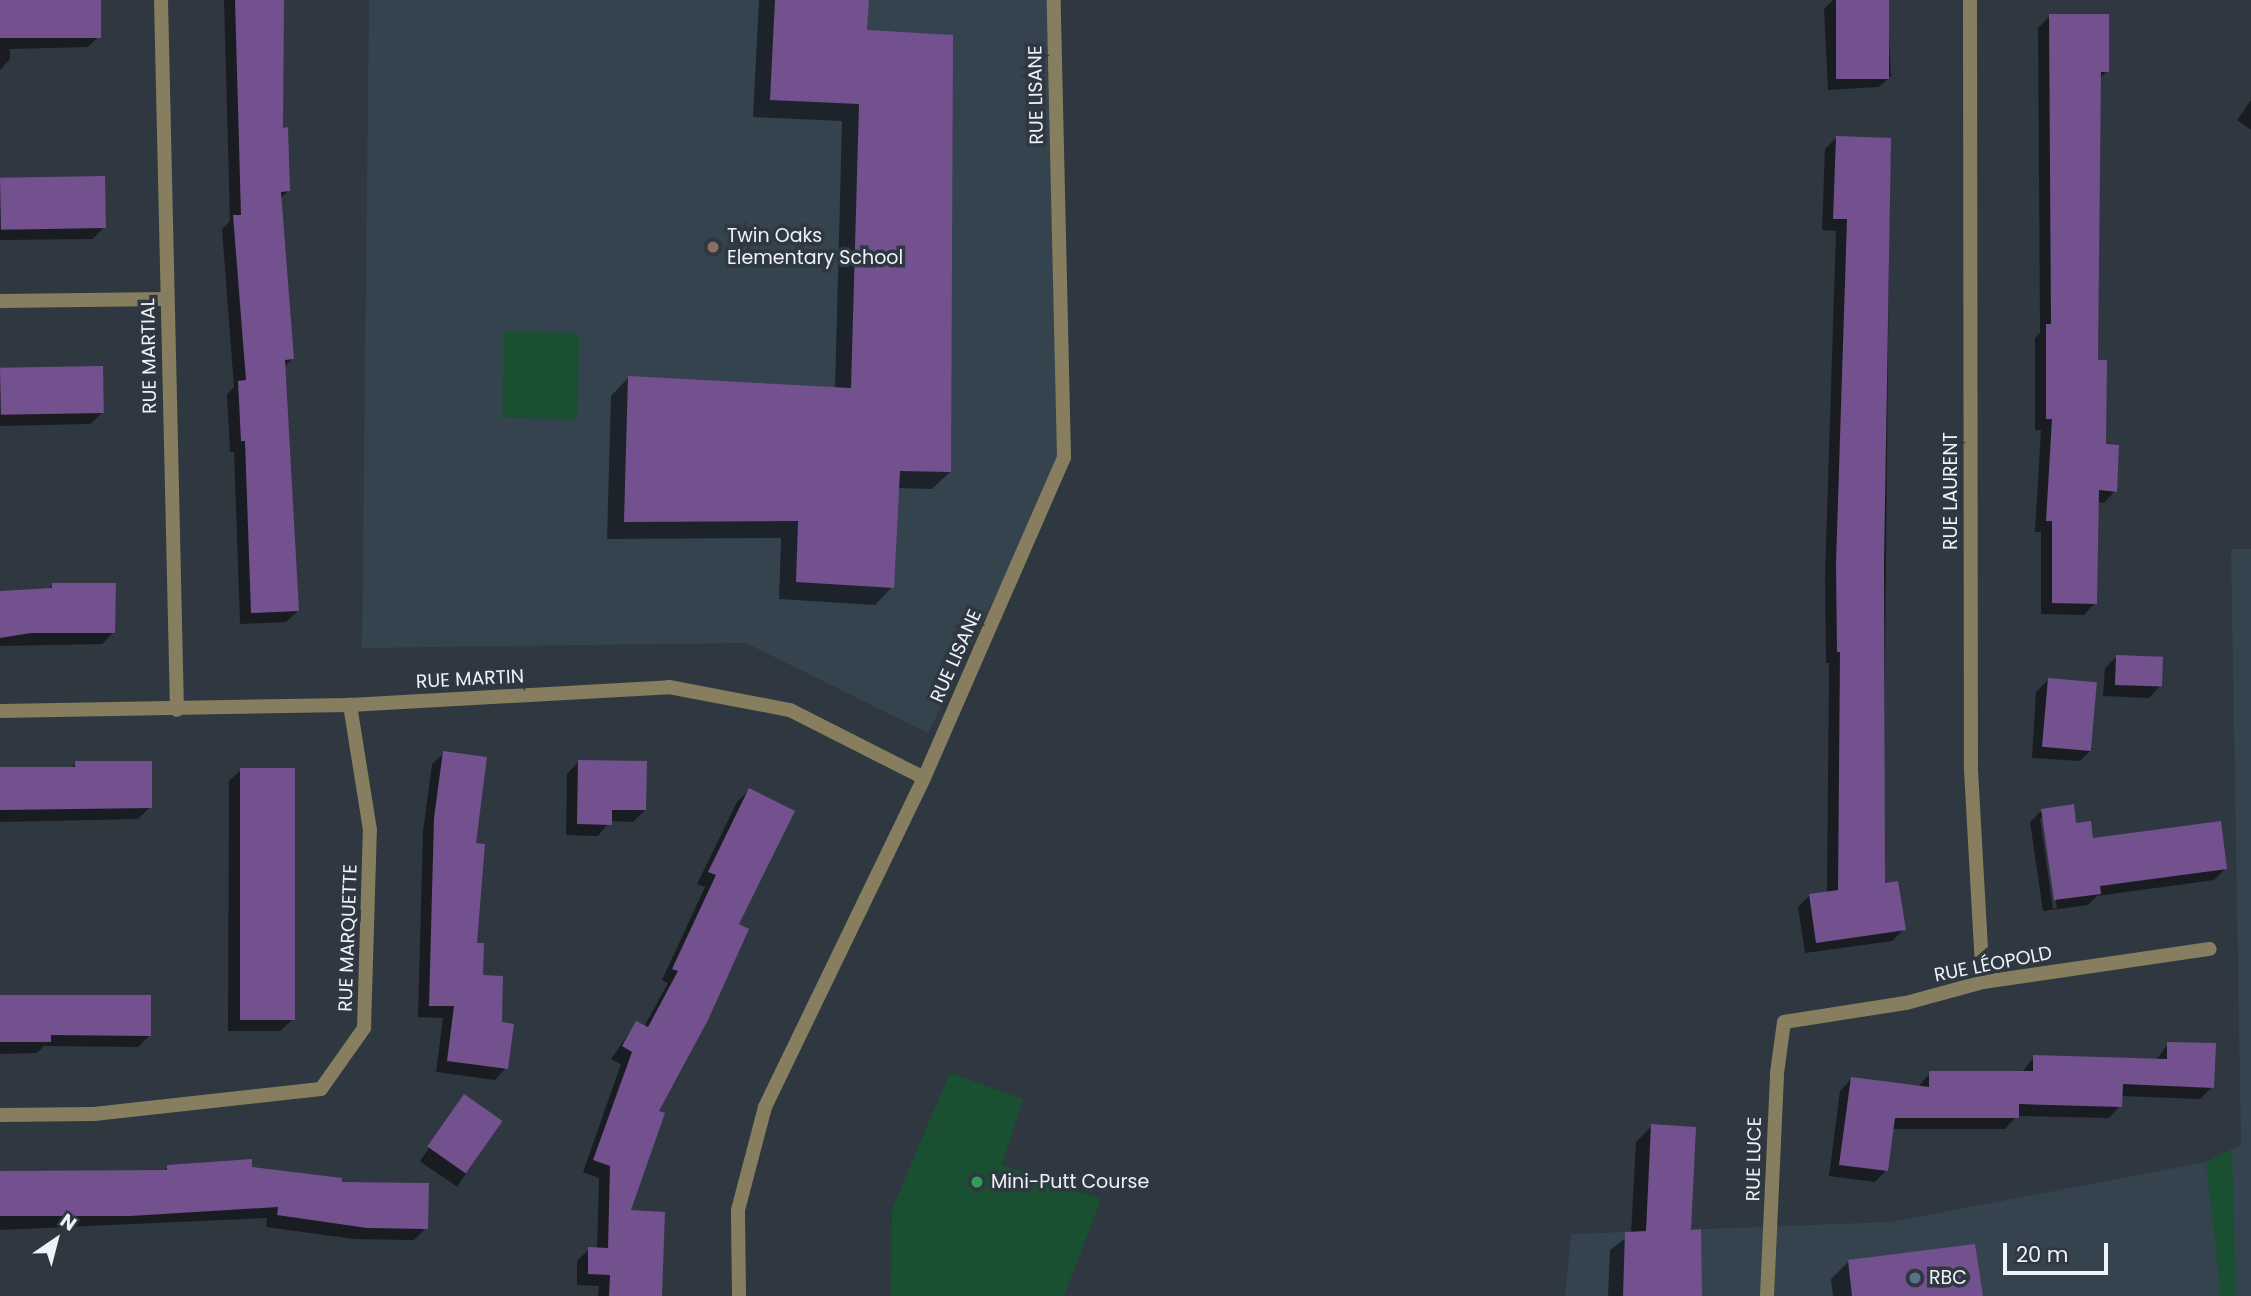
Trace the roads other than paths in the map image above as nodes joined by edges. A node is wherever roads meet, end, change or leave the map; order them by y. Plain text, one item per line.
1 (161, 0) edge
2 (1054, 0) edge
3 (1970, 0) edge
4 (167, 299) junction
5 (0, 301) edge
6 (350, 705) junction
7 (177, 710) junction
8 (0, 711) edge
9 (924, 778) junction
10 (2210, 948) dead end
11 (1983, 982) junction
12 (1784, 1022) joint
13 (0, 1115) edge
14 (739, 1296) edge
15 (1767, 1296) edge

1 - 4 street, RUE MARTIAL
2 - 9 street, RUE LISANE
3 - 11 street, RUE LAURENT
4 - 5 street
4 - 7 street, RUE MARTIAL
6 - 7 street, RUE MARTIN
6 - 9 street, RUE MARTIN
6 - 13 street, RUE MARQUETTE
7 - 8 street, RUE MARTIN
9 - 14 street, RUE LISANE
10 - 11 street, RUE LÉOPOLD
11 - 12 street, RUE LÉOPOLD
12 - 15 street, RUE LUCE

